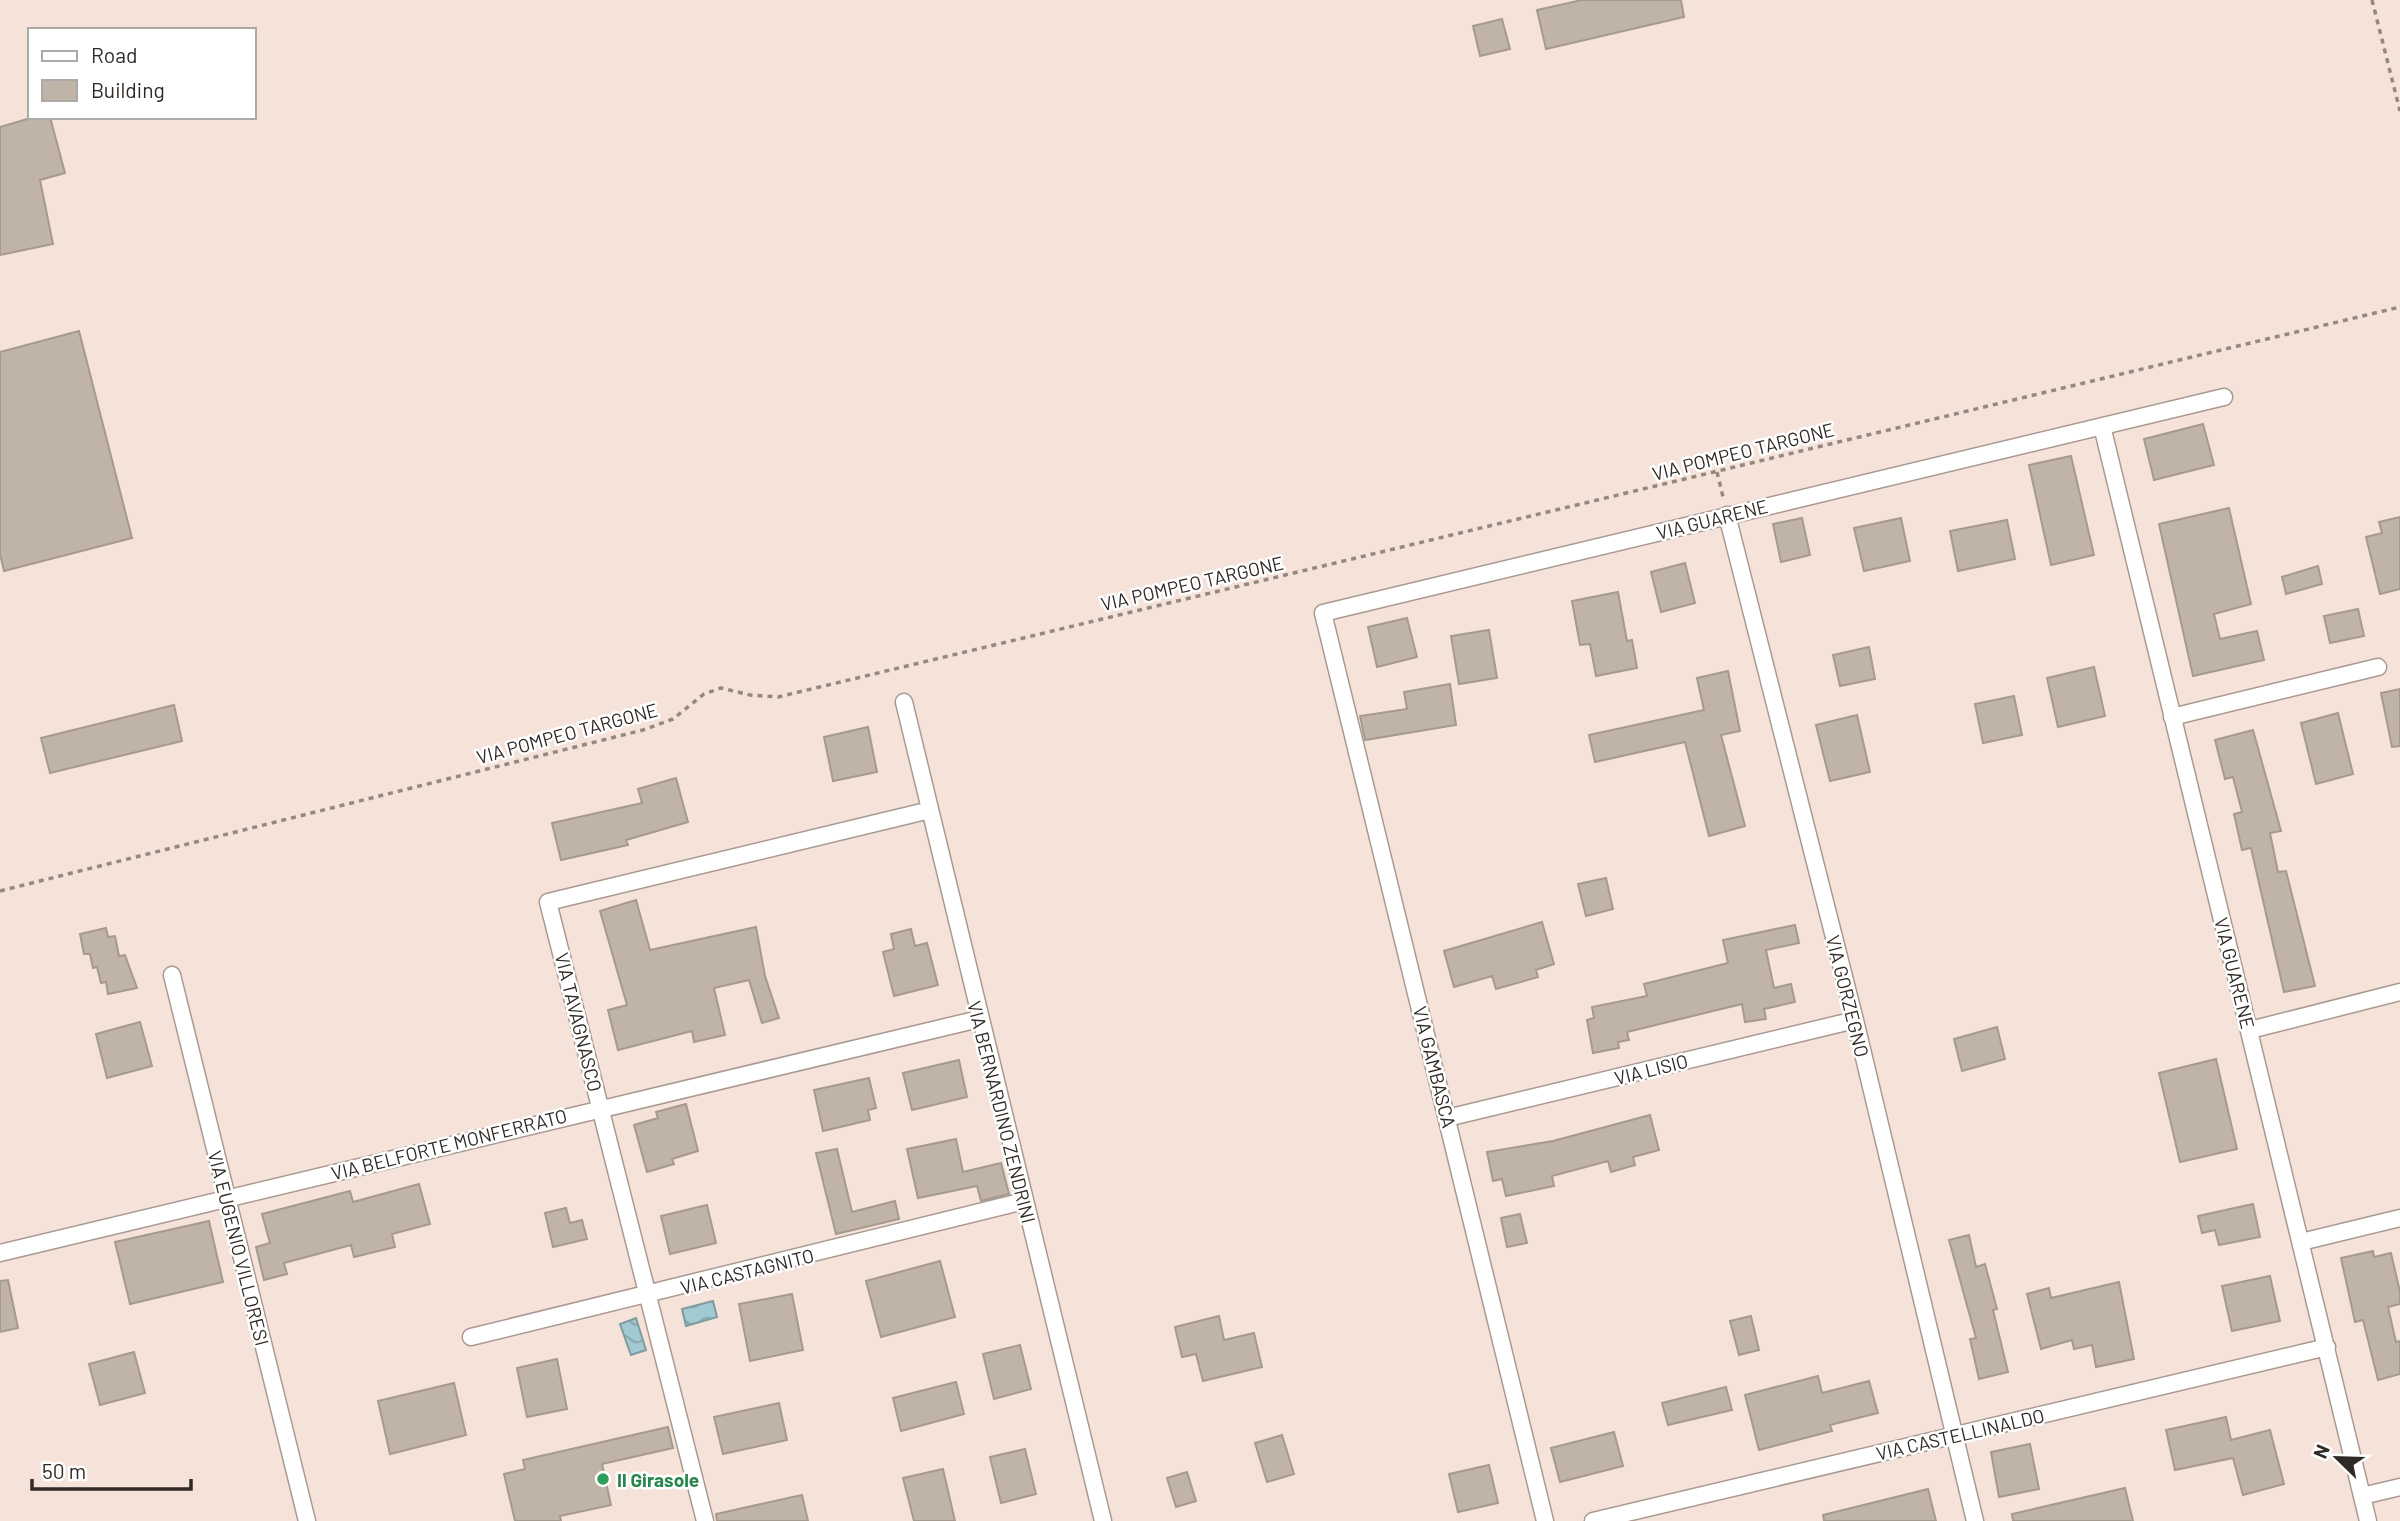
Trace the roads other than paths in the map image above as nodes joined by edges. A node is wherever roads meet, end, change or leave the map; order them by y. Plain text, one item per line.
1 (2224, 397) dead end
2 (2102, 426) junction
3 (1727, 515) junction
4 (1323, 614) joint
5 (2378, 667) dead end
6 (904, 702) dead end
7 (2172, 718) junction
8 (930, 810) junction
9 (172, 975) dead end
10 (2400, 992) edge
11 (979, 1019) junction
12 (1855, 1020) junction
13 (2250, 1030) junction
14 (601, 1107) junction
15 (1447, 1118) junction
16 (226, 1199) junction
17 (1024, 1201) junction
18 (2400, 1218) edge
19 (2301, 1242) junction
20 (0, 1253) edge
21 (648, 1296) junction
22 (471, 1337) dead end
23 (2327, 1347) junction
24 (1954, 1436) junction
25 (2400, 1487) edge
26 (2362, 1496) junction
27 (307, 1521) edge
28 (705, 1521) edge
29 (1103, 1521) edge
30 (1545, 1521) edge
31 (1593, 1521) edge
32 (1975, 1521) edge
33 (2368, 1521) edge

1 - 2 street, VIA GUARENE
2 - 3 street, VIA GUARENE
2 - 7 street, VIA GUARENE
3 - 4 street, VIA GUARENE
3 - 12 street, VIA GORZEGNO
4 - 15 street, VIA GAMBASCA
5 - 7 street
6 - 8 street, VIA BERNARDINO ZENDRINI
7 - 13 street, VIA GUARENE
8 - 11 street, VIA BERNARDINO ZENDRINI
8 - 14 street, VIA TAVAGNASCO
9 - 16 street, VIA EUGENIO VILLORESI
10 - 13 street
11 - 14 street, VIA BELFORTE MONFERRATO
11 - 17 street, VIA BERNARDINO ZENDRINI
12 - 15 street, VIA LISIO
12 - 24 street, VIA GORZEGNO
13 - 19 street, VIA GUARENE
14 - 16 street, VIA BELFORTE MONFERRATO
14 - 21 street, VIA TAVAGNASCO
15 - 30 street, VIA GAMBASCA
16 - 20 street, VIA BELFORTE MONFERRATO
16 - 27 street, VIA EUGENIO VILLORESI
17 - 21 street, VIA CASTAGNITO
17 - 29 street, VIA BERNARDINO ZENDRINI
18 - 19 street
19 - 23 street, VIA GUARENE
21 - 22 street, VIA CASTAGNITO
21 - 28 street, VIA TAVAGNASCO
23 - 24 street, VIA CASTELLINALDO
23 - 26 street, VIA GUARENE
24 - 31 street, VIA CASTELLINALDO
24 - 32 street, VIA GORZEGNO
25 - 26 street
26 - 33 street, VIA GUARENE

